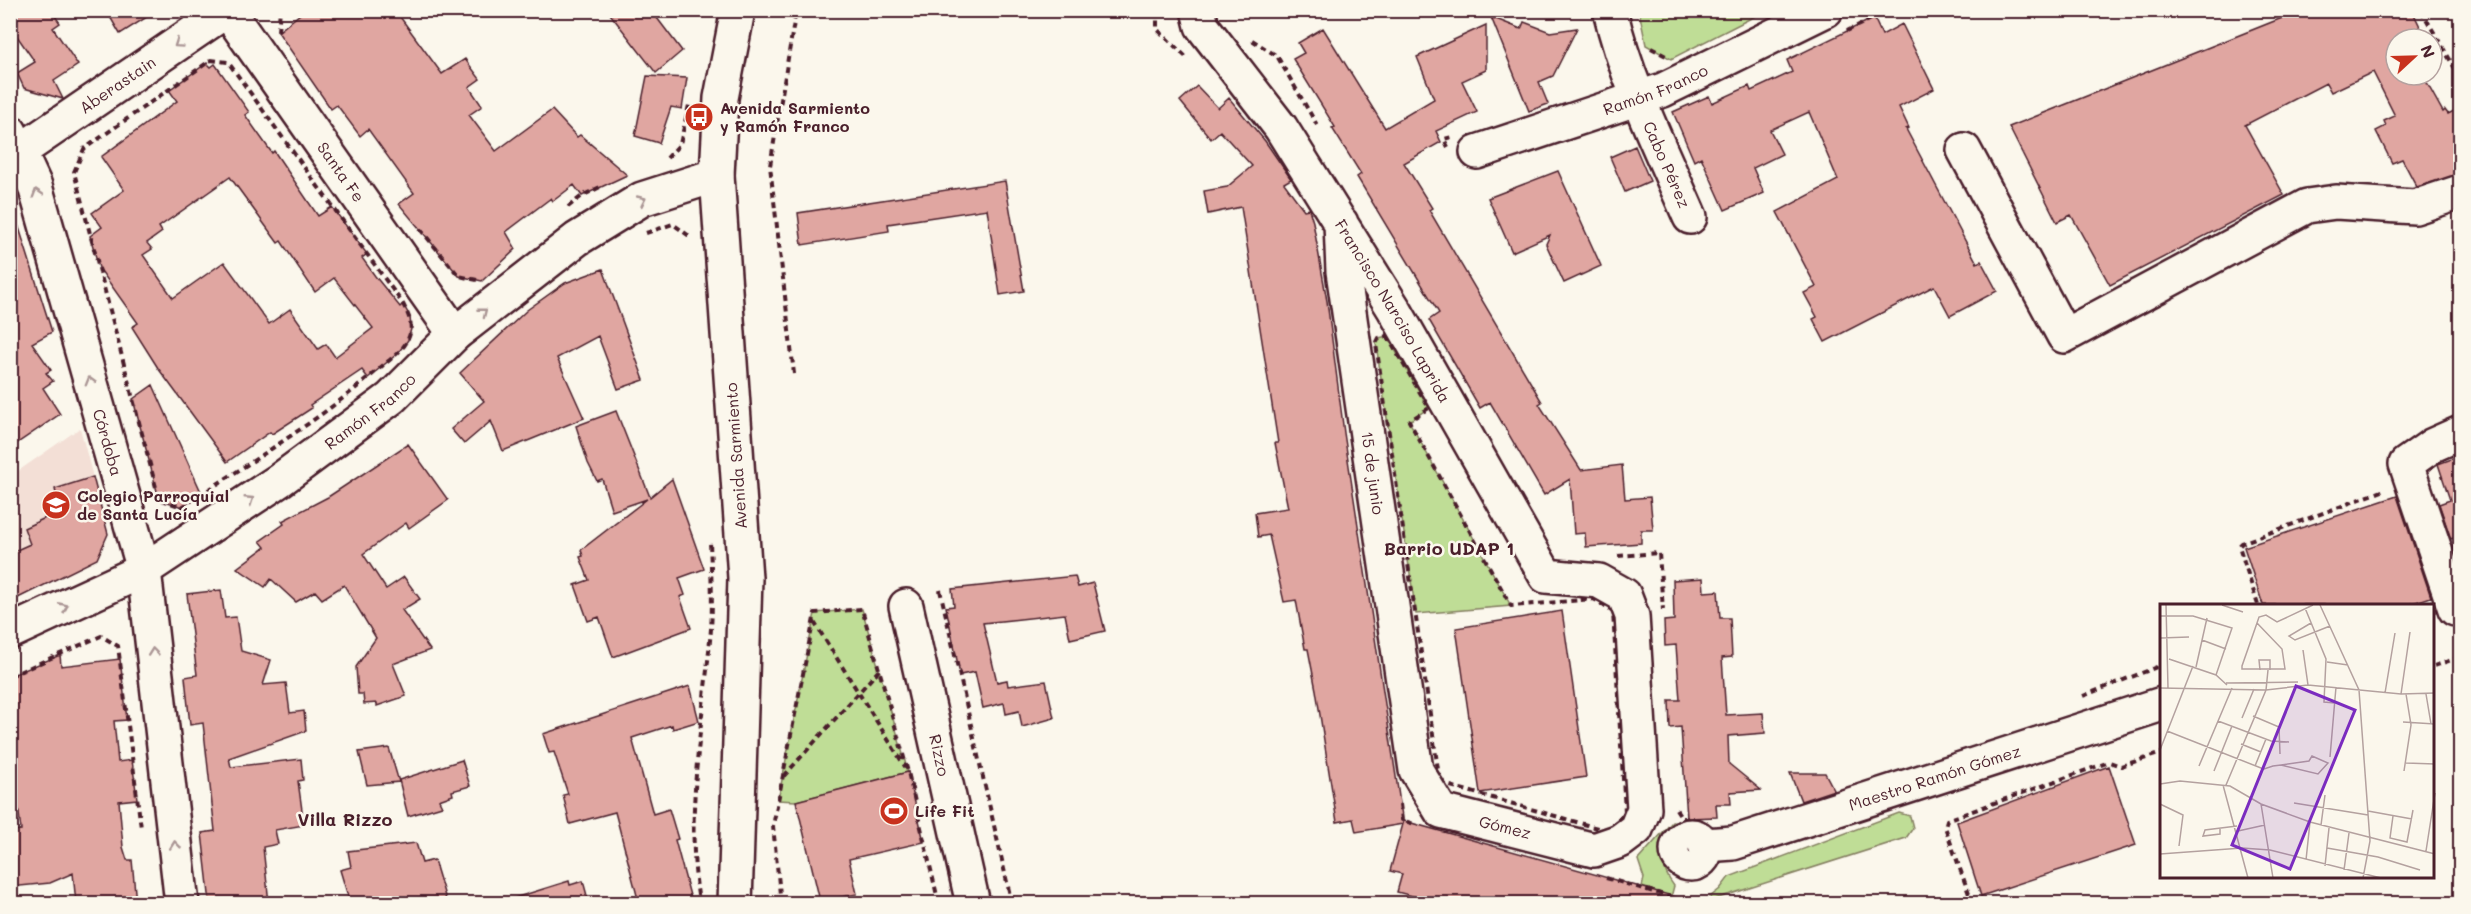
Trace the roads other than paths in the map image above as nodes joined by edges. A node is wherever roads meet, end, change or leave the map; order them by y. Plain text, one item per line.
1 (227, 10) edge
2 (738, 10) edge
3 (1198, 10) edge
4 (1610, 10) edge
5 (1826, 10) edge
6 (1639, 100) junction
7 (14, 147) edge
8 (1964, 150) dead end
9 (1478, 153) dead end
10 (717, 175) junction
11 (2460, 192) edge
12 (1690, 217) dead end
13 (1341, 223) junction
14 (455, 334) junction
15 (2460, 434) edge
16 (144, 570) junction
17 (906, 606) dead end
18 (2450, 611) edge
19 (10, 632) edge
20 (2160, 705) edge
21 (1428, 790) joint
22 (1705, 831) road end
23 (1593, 850) joint
24 (182, 903) edge
25 (735, 903) edge
26 (973, 903) edge

1 -> 7 street, Aberastain
1 - 14 street, Santa Fe
2 - 10 street, Avenida Sarmiento
3 - 13 street, Francisco Narciso Laprida
4 - 6 street, Cabo Pérez
5 - 6 street, Ramón Franco
6 - 9 street, Ramón Franco
6 - 12 street, Cabo Pérez
16 -> 7 street, Córdoba
8 - 11 street
14 -> 10 street, Ramón Franco
10 - 25 street, Avenida Sarmiento
13 - 21 street, 15 de junio
13 - 23 street, Francisco Narciso Laprida
16 -> 14 street, Ramón Franco
15 - 18 street
19 -> 16 street, Ramón Franco
24 -> 16 street, Córdoba
17 - 26 street, Rizzo
20 - 22 street, Maestro Ramón Gómez
21 - 23 street, Gómez

